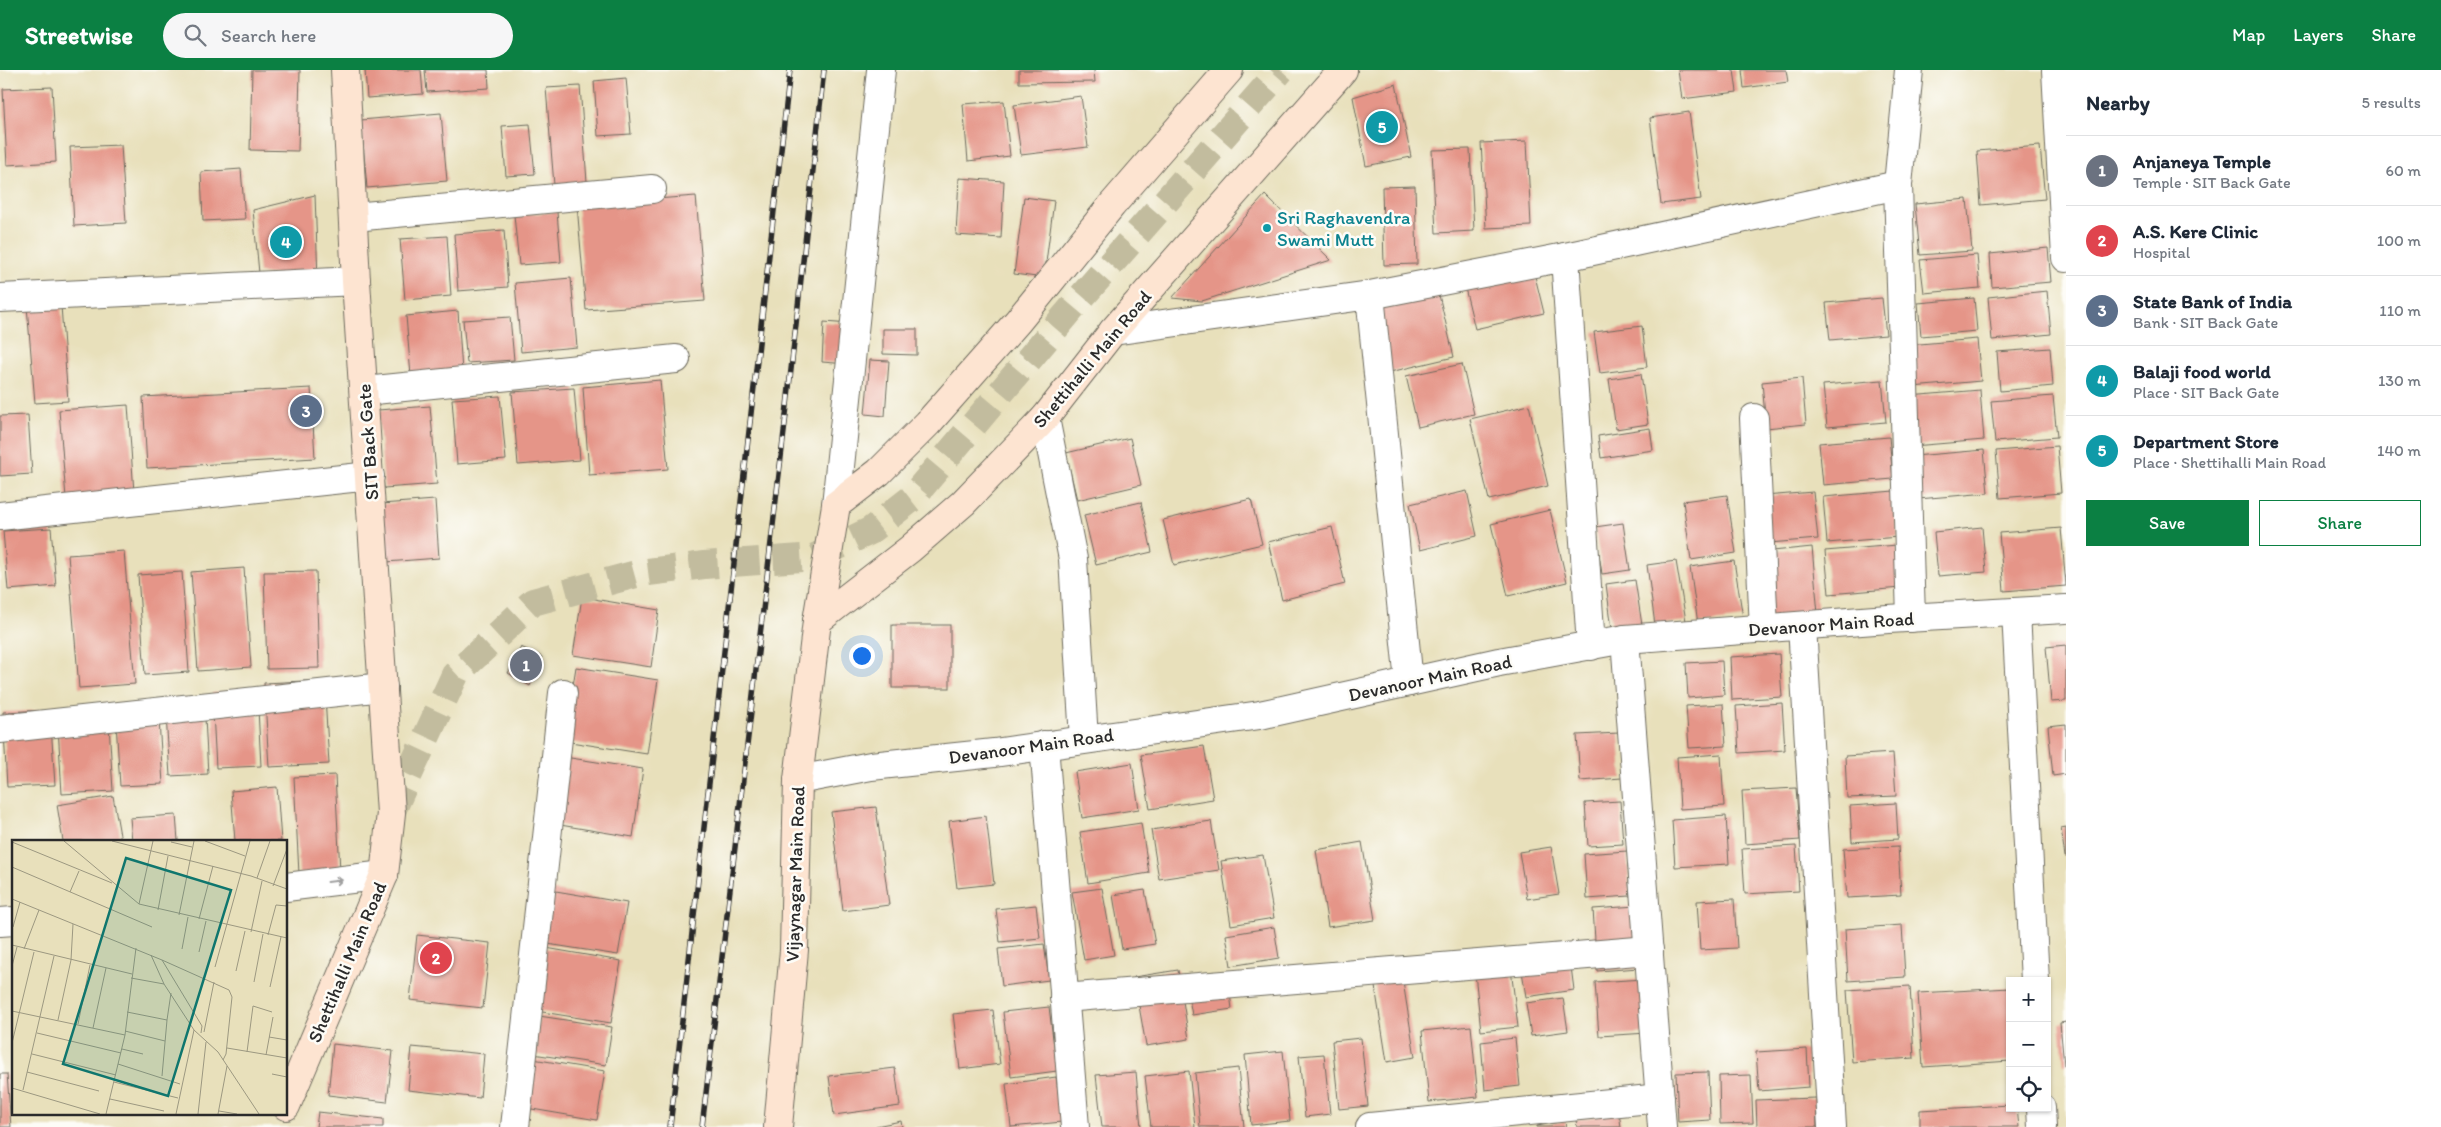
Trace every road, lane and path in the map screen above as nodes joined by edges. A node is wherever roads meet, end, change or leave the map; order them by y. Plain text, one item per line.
1 (345, 70) edge
2 (881, 70) edge
3 (1229, 70) edge
4 (1343, 70) edge
5 (1910, 70) edge
6 (2056, 70) edge
7 (1898, 185) junction
8 (652, 189) dead end
9 (354, 217) junction
10 (1565, 257) junction
11 (2066, 258) edge
12 (356, 281) junction
13 (1370, 295) junction
14 (0, 298) edge
15 (1113, 331) junction
16 (676, 358) dead end
17 (365, 391) junction
18 (1045, 418) junction
19 (1754, 418) dead end
20 (370, 476) junction
21 (836, 505) junction
22 (0, 516) edge
23 (2066, 609) edge
24 (2016, 612) junction
25 (1911, 618) junction
26 (817, 621) junction
27 (1802, 626) junction
28 (1764, 629) junction
29 (1625, 639) junction
30 (1591, 646) junction
31 (1409, 682) junction
32 (383, 687) junction
33 (563, 693) dead end
34 (0, 729) edge
35 (1084, 739) junction
36 (1044, 745) junction
37 (798, 780) junction
38 (391, 813) joint
39 (384, 875) junction
40 (288, 887) edge
41 (1649, 950) junction
42 (2035, 977) edge
43 (1064, 998) junction
44 (1660, 1098) junction
45 (288, 1101) edge
46 (2041, 1112) edge
47 (283, 1114) edge
48 (277, 1127) edge
49 (515, 1127) edge
50 (778, 1127) edge
51 (1075, 1127) edge
52 (1370, 1127) edge
53 (1662, 1127) edge
54 (1832, 1127) edge
55 (2042, 1127) edge

1 - 9 main road, SIT Back Gate
2 - 21 street
3 - 21 main road
4 - 15 main road, Shettihalli Main Road
5 - 7 street
6 - 11 street
7 - 10 street
7 - 25 street
8 - 9 street
9 - 12 main road, SIT Back Gate
10 - 13 street
10 - 30 street
12 - 14 street
12 - 17 main road, SIT Back Gate
13 - 15 street
13 - 31 street
15 - 18 main road, Shettihalli Main Road
16 - 17 street
17 - 20 main road, SIT Back Gate
18 - 26 main road, Shettihalli Main Road
18 - 35 street
19 - 28 street
20 - 22 street
20 - 32 main road, SIT Back Gate
21 - 26 main road, Vijaynagar Main Road
23 - 24 street, Devanoor Main Road
24 - 25 street, Devanoor Main Road
24 - 42 street
25 - 27 street, Devanoor Main Road
26 - 37 main road, Vijaynagar Main Road
27 - 28 street, Devanoor Main Road
27 - 54 street
28 - 29 street, Devanoor Main Road
29 - 30 street, Devanoor Main Road
29 - 41 street
30 - 31 street, Devanoor Main Road
31 - 35 street, Devanoor Main Road
32 - 34 street
32 - 38 main road, SIT Back Gate
33 - 49 street
35 - 36 street, Devanoor Main Road
36 - 37 street, Devanoor Main Road
36 - 43 street
37 - 50 main road, Vijaynagar Main Road
38 - 39 main road, Shettihalli Main Road
40 -> 39 street
39 - 45 main road, Shettihalli Main Road
41 - 43 street
41 - 44 street
43 - 51 street
44 - 52 street
44 - 53 street
46 - 55 street
47 - 48 main road

